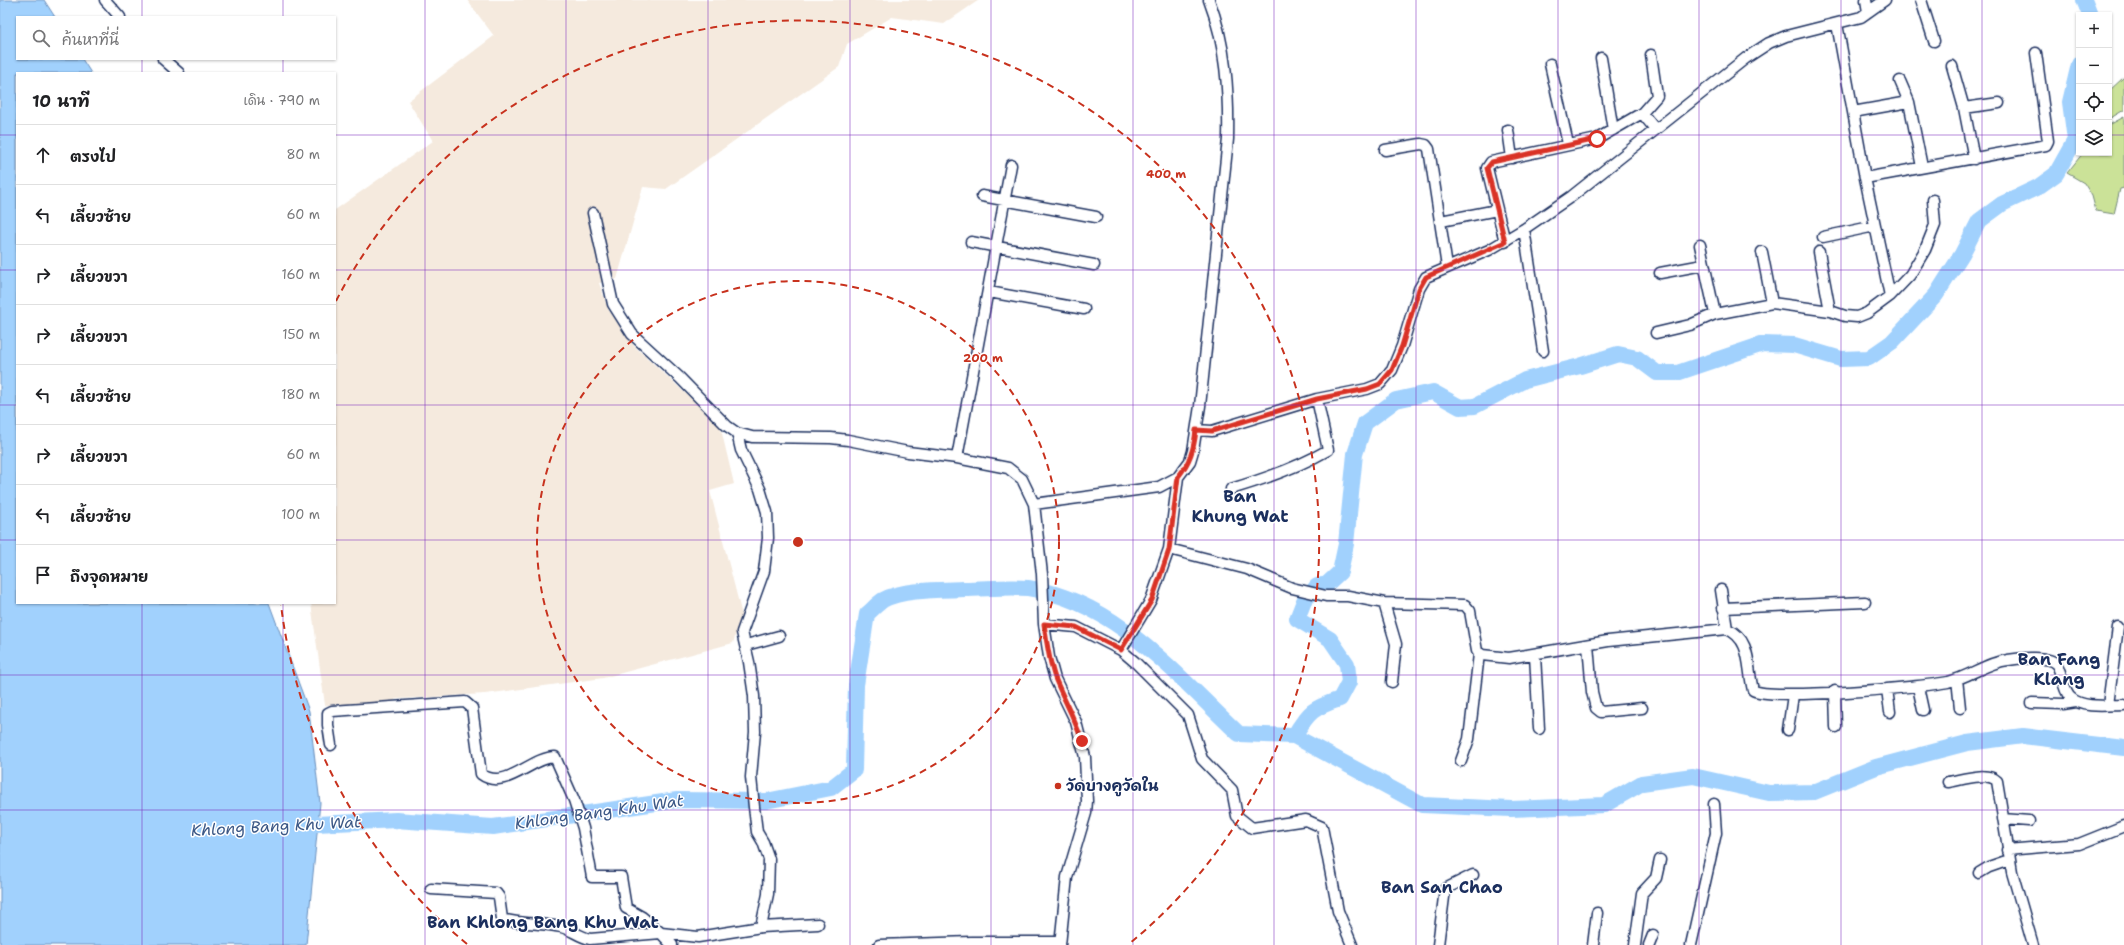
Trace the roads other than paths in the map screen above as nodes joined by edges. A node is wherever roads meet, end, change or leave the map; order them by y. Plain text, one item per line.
1 (105, 0) edge
2 (1208, 0) edge
3 (1866, 0) edge
4 (1885, 0) edge
5 (1921, 0) edge
6 (1868, 12) junction
7 (119, 16) edge
8 (1837, 24) junction
9 (1934, 42) dead end
10 (2036, 53) dead end
11 (1651, 55) dead end
12 (1601, 58) dead end
13 (164, 60) edge
14 (1550, 64) dead end
15 (1952, 66) dead end
16 (178, 72) edge
17 (1900, 81) dead end
18 (1909, 102) junction
19 (1999, 104) dead end
20 (1964, 108) junction
21 (1853, 112) junction
22 (1642, 113) junction
23 (1655, 129) junction
24 (1508, 130) dead end
25 (1613, 130) junction
26 (1568, 144) junction
27 (1385, 150) dead end
28 (1512, 158) junction
29 (1974, 159) junction
30 (1011, 165) dead end
31 (1922, 167) junction
32 (1865, 178) junction
33 (982, 196) dead end
34 (1005, 200) junction
35 (1933, 200) dead end
36 (1497, 210) junction
37 (593, 213) dead end
38 (1096, 217) dead end
39 (1441, 222) junction
40 (1875, 226) junction
41 (1524, 229) junction
42 (1823, 237) dead end
43 (971, 242) dead end
44 (1505, 242) junction
45 (1700, 245) dead end
46 (997, 247) junction
47 (1762, 252) dead end
48 (1819, 252) dead end
49 (1094, 265) dead end
50 (1703, 265) junction
51 (1447, 267) junction
52 (1660, 273) dead end
53 (989, 292) junction
54 (1890, 296) junction
55 (1772, 303) junction
56 (1084, 309) dead end
57 (1830, 311) junction
58 (1715, 314) junction
59 (1656, 333) dead end
60 (1543, 351) dead end
61 (1317, 399) junction
62 (1196, 430) junction
63 (737, 433) junction
64 (956, 458) junction
65 (1178, 477) junction
66 (1231, 489) dead end
67 (1034, 504) junction
68 (1169, 550) junction
69 (1721, 590) dead end
70 (1384, 602) junction
71 (1865, 602) dead end
72 (1724, 608) junction
73 (1044, 624) junction
74 (2118, 627) dead end
75 (1727, 629) junction
76 (779, 636) dead end
77 (746, 645) junction
78 (1588, 645) junction
79 (1123, 648) junction
80 (1478, 654) junction
81 (1535, 656) junction
82 (1957, 679) junction
83 (1392, 682) dead end
84 (1918, 687) junction
85 (1887, 689) junction
86 (1835, 691) junction
87 (1793, 695) junction
88 (2076, 702) junction
89 (2032, 703) dead end
90 (2108, 705) junction
91 (2124, 705) edge
92 (1642, 708) dead end
93 (1960, 708) dead end
94 (1923, 710) dead end
95 (1890, 712) dead end
96 (1836, 727) dead end
97 (1539, 729) dead end
98 (1788, 730) dead end
99 (331, 745) dead end
100 (1460, 760) dead end
101 (1948, 782) dead end
102 (1714, 804) dead end
103 (2003, 819) junction
104 (2029, 821) dead end
105 (2124, 826) edge
106 (2008, 855) junction
107 (1660, 860) dead end
108 (1979, 873) dead end
109 (1473, 875) dead end
110 (431, 889) dead end
111 (1597, 913) dead end
112 (818, 924) dead end
113 (762, 927) junction
114 (661, 933) junction
115 (1653, 935) dead end
116 (1060, 943) edge
117 (672, 945) edge
118 (879, 945) edge
119 (1352, 945) edge
120 (1438, 945) edge
121 (1593, 945) edge
122 (1635, 945) edge
123 (1650, 945) edge
124 (1691, 945) edge
125 (2033, 945) edge

1 - 7 street
2 - 62 street
3 - 6 street
4 - 6 street
5 - 9 street
6 - 8 street
8 - 21 street
8 - 23 street
10 - 29 street
11 - 22 street
12 - 25 street
13 - 16 street
14 - 26 street
15 - 20 street
17 - 18 street
18 - 21 street
18 - 31 street
19 - 20 street
20 - 29 street
21 - 32 street
22 - 23 street
22 - 25 street
23 - 41 street
24 - 28 street
25 - 26 street
26 - 28 street
27 - 39 street
28 - 36 street
29 - 31 street
30 - 34 street
31 - 32 street
32 - 40 street
33 - 34 street
34 - 38 street
34 - 46 street
35 - 54 street
36 - 39 street
36 - 44 street
37 - 63 street
39 - 51 street
40 - 42 street
40 - 54 street
41 - 44 street
41 - 60 street
43 - 46 street
44 - 51 street
45 - 50 street
46 - 49 street
46 - 53 street
47 - 55 street
48 - 57 street
50 - 52 street
50 - 58 street
51 - 61 street
53 - 56 street
53 - 64 street
54 - 57 street
55 - 57 street
55 - 58 street
58 - 59 street
61 - 62 street
61 - 66 street
62 - 65 street
63 - 64 street
63 - 77 street
64 - 67 street
65 - 67 street
65 - 68 street
67 - 73 street
68 - 70 street
68 - 79 street
69 - 72 street
70 - 80 street
70 - 83 street
71 - 72 street
72 - 75 street
73 - 79 street
73 - 116 street
74 - 90 street
75 - 78 street
75 - 87 street
76 - 77 street
77 - 113 street
78 - 81 street
78 - 92 street
79 - 119 street
80 - 81 street
80 - 100 street
81 - 97 street
82 - 84 street
82 - 88 street
82 - 93 street
84 - 85 street
84 - 94 street
85 - 86 street
85 - 95 street
86 - 87 street
86 - 96 street
87 - 98 street
88 - 89 street
88 - 90 street
90 - 91 street
99 - 114 street
101 - 103 street
102 - 124 street
103 - 104 street
103 - 106 street
105 - 106 street
106 - 108 street
106 - 125 street
107 - 122 street
109 - 120 street
110 - 114 street
111 - 121 street
112 - 113 street
113 - 114 street
114 - 117 street
115 - 123 street
116 - 118 street

